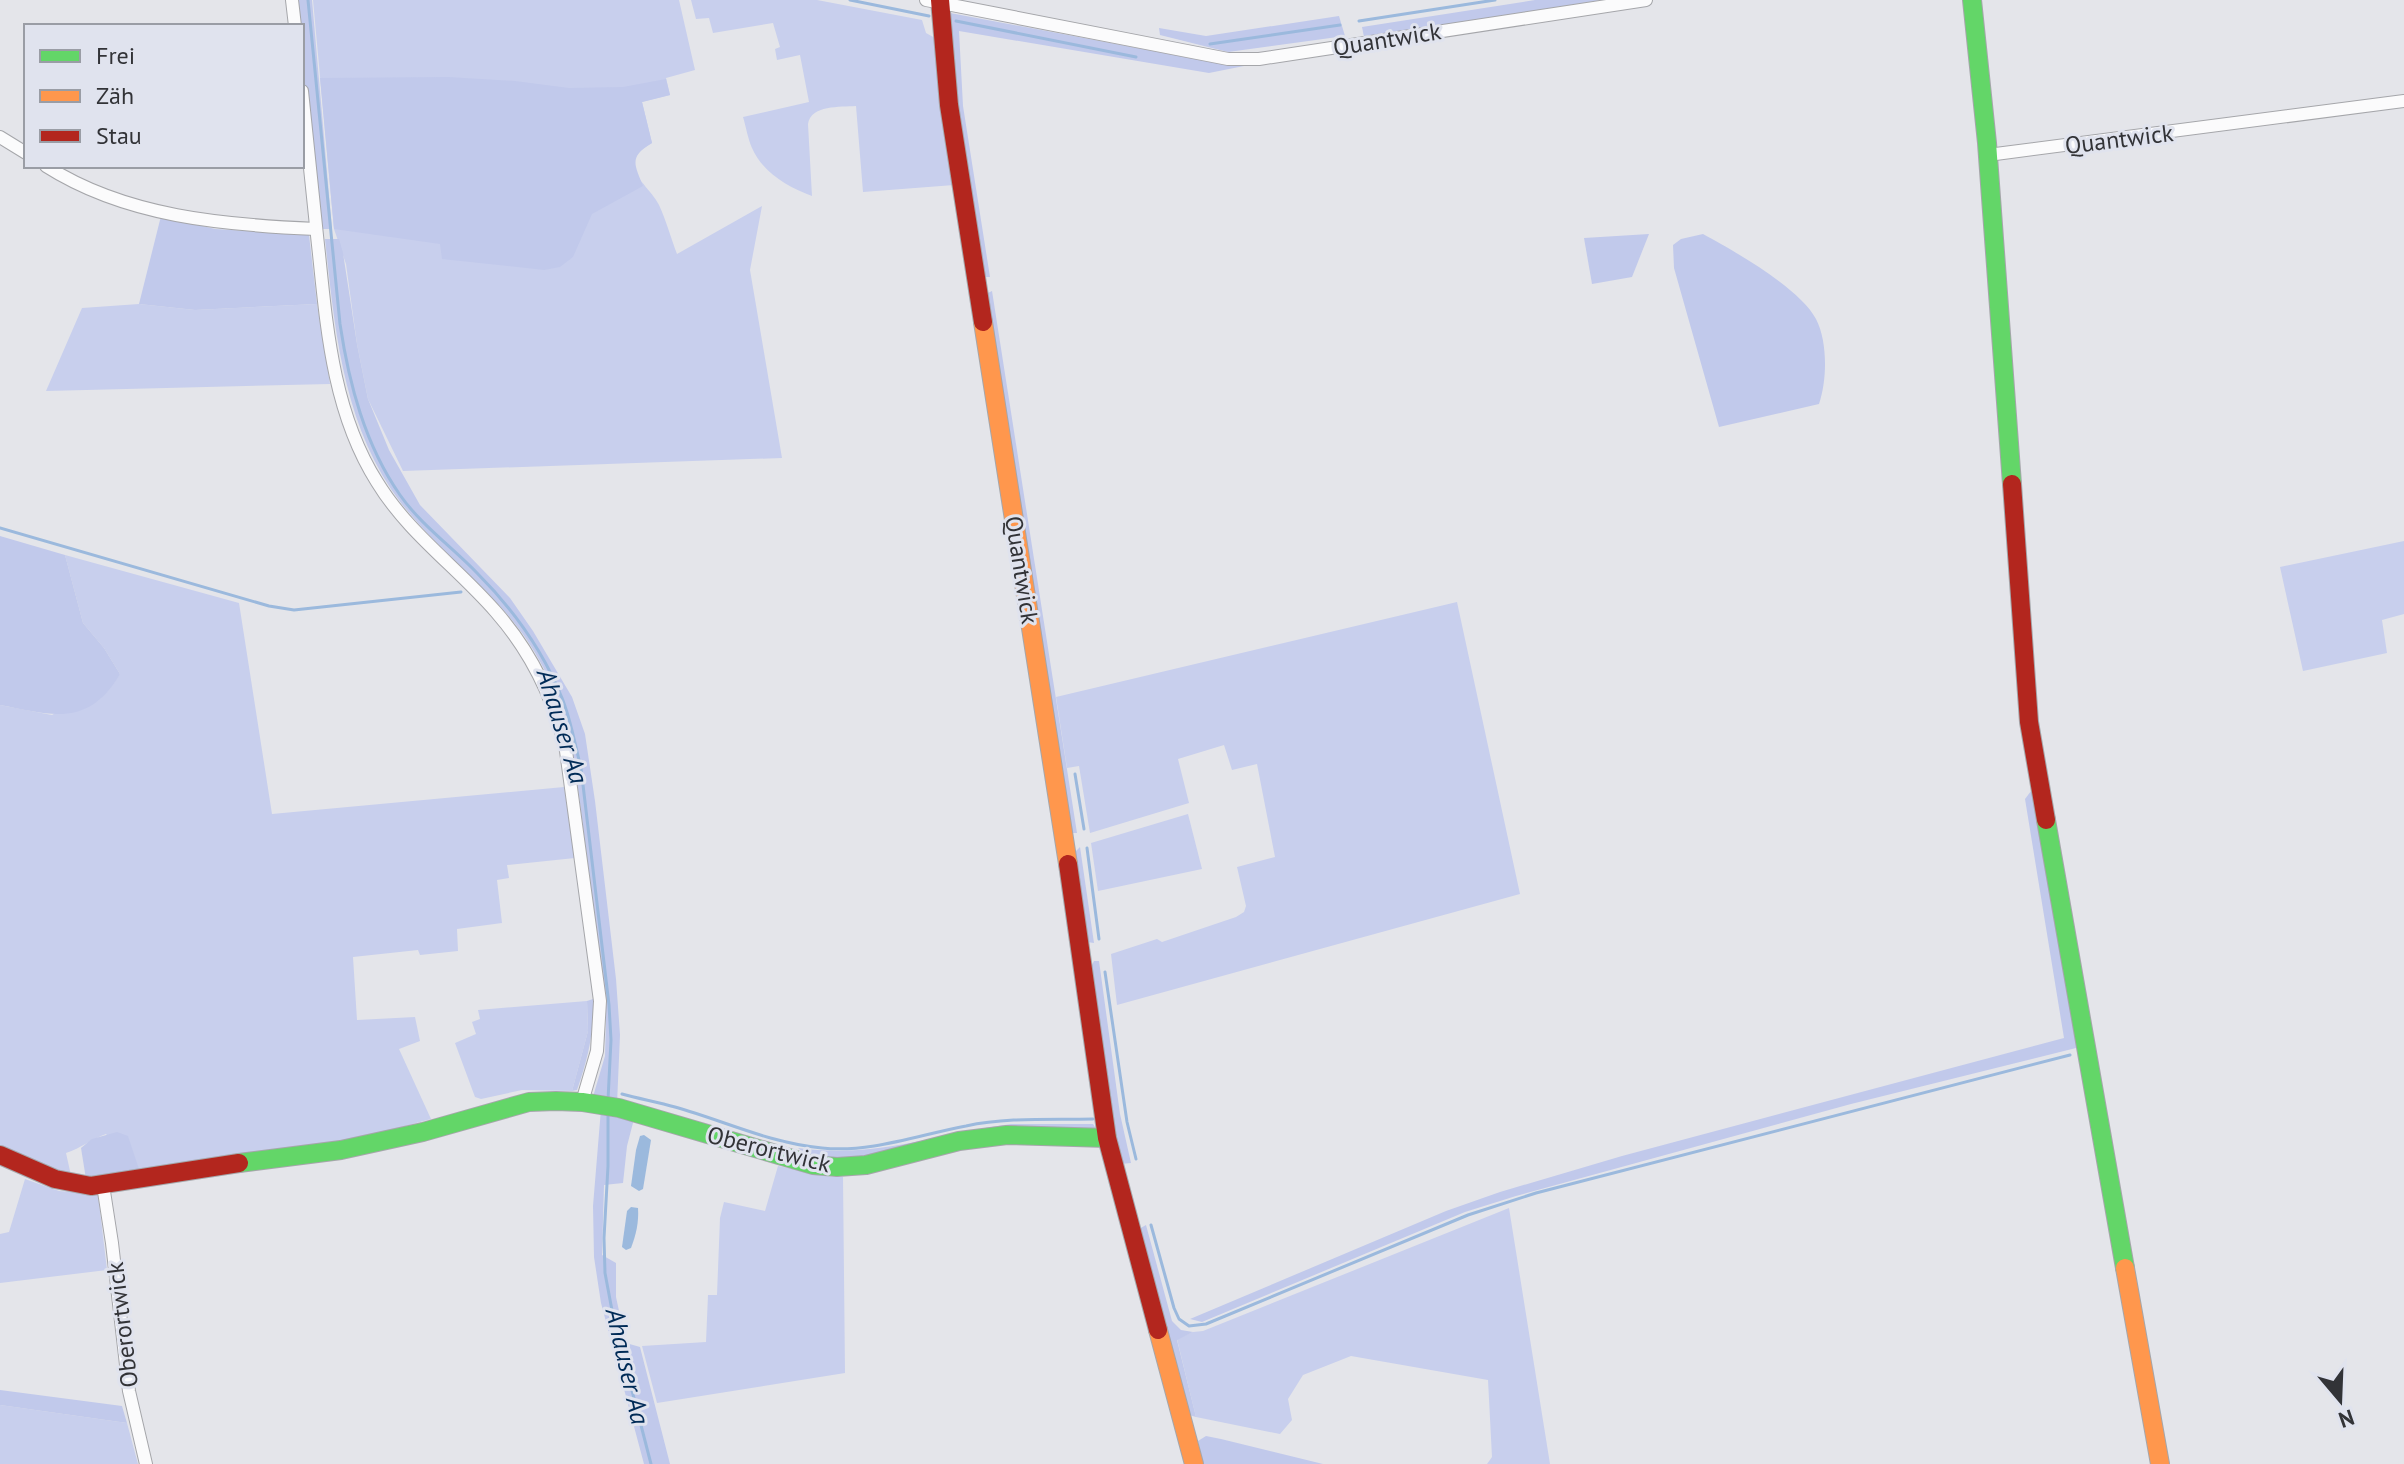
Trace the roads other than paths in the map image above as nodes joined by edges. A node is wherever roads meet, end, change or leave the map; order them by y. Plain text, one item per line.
1 (292, 0) edge
2 (1646, 0) edge
3 (1972, 0) edge
4 (935, 1) edge
5 (295, 24) edge
6 (2404, 101) edge
7 (304, 111) edge
8 (0, 137) edge
9 (24, 152) edge
10 (1988, 155) junction
11 (49, 168) edge
12 (316, 229) junction
13 (582, 1102) junction
14 (1107, 1138) junction
15 (0, 1155) edge
16 (103, 1185) junction
17 (146, 1464) edge
18 (1194, 1464) edge
19 (2160, 1464) edge

1 - 5 street
2 - 4 street, Quantwick
3 - 10 street
4 - 14 street, Quantwick
6 - 10 street, Quantwick
7 - 12 street
8 - 9 street
10 - 19 street
11 - 12 street
12 - 13 street
13 - 14 street, Oberortwick
13 - 16 street, Oberortwick
14 - 18 street
15 - 16 street, Oberortwick
16 - 17 street, Oberortwick

